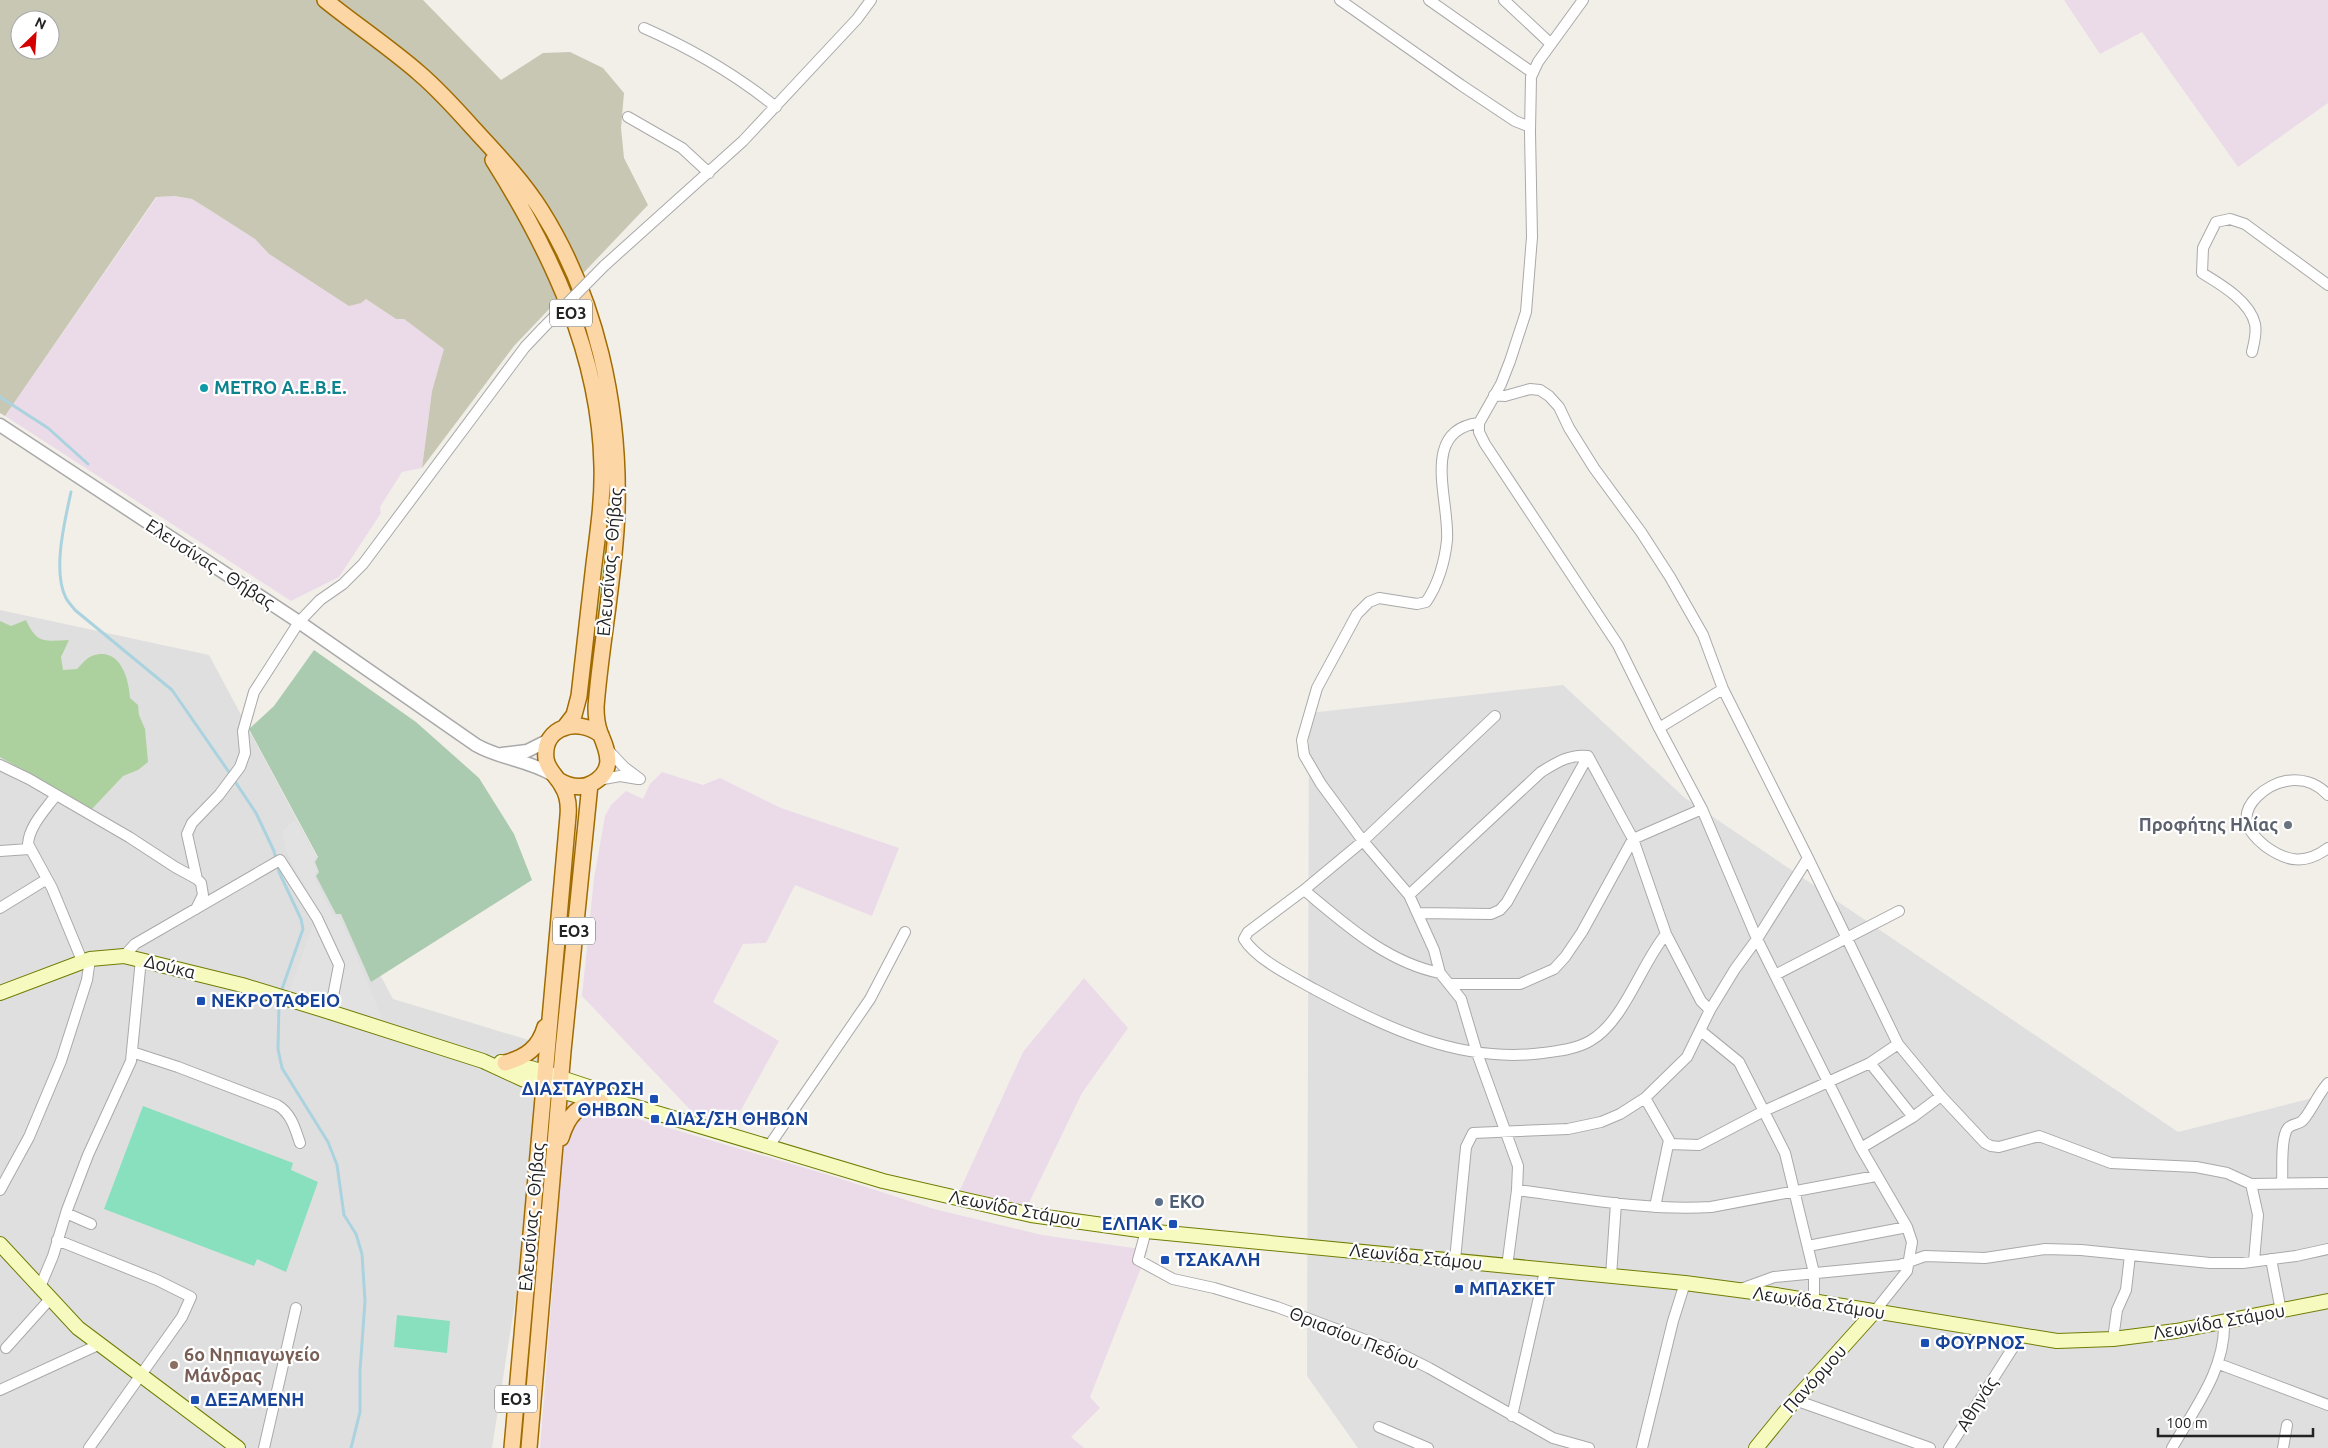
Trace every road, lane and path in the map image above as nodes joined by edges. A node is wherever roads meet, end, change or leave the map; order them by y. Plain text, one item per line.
1 (325, 0) edge
2 (871, 0) edge
3 (1340, 0) edge
4 (1429, 0) edge
5 (1504, 0) edge
6 (1583, 0) edge
7 (644, 28) dead end
8 (1551, 44) junction
9 (1533, 73) junction
10 (776, 107) junction
11 (628, 117) dead end
12 (473, 127) junction
13 (1530, 127) junction
14 (709, 173) junction
15 (2328, 285) edge
16 (2252, 352) dead end
17 (1494, 394) junction
18 (1479, 423) junction
19 (0, 425) edge
20 (299, 622) junction
21 (1723, 689) junction
22 (1495, 716) dead end
23 (564, 728) junction
24 (1659, 728) junction
25 (601, 735) junction
26 (551, 739) junction
27 (608, 750) junction
28 (494, 754) junction
29 (1588, 756) junction
30 (0, 765) edge
31 (555, 777) junction
32 (593, 782) junction
33 (56, 795) junction
34 (2328, 795) edge
35 (1702, 809) junction
36 (1633, 839) junction
37 (1363, 841) junction
38 (2328, 848) edge
39 (30, 849) junction
40 (0, 851) edge
41 (1808, 858) junction
42 (47, 879) junction
43 (197, 879) junction
44 (1304, 890) junction
45 (1409, 896) junction
46 (0, 908) edge
47 (1899, 911) dead end
48 (193, 912) junction
49 (1418, 913) junction
50 (905, 932) dead end
51 (1666, 934) junction
52 (1757, 939) junction
53 (1847, 940) junction
54 (124, 956) junction
55 (141, 959) junction
56 (86, 961) junction
57 (1440, 973) junction
58 (1775, 975) junction
59 (1450, 984) junction
60 (0, 993) edge
61 (551, 1004) junction
62 (1710, 1010) junction
63 (330, 1012) junction
64 (1701, 1031) junction
65 (1898, 1044) junction
66 (132, 1052) junction
67 (1477, 1053) junction
68 (483, 1061) junction
69 (505, 1062) junction
70 (1870, 1063) junction
71 (544, 1079) junction
72 (1828, 1081) junction
73 (2328, 1083) edge
74 (560, 1085) junction
75 (1941, 1096) junction
76 (1645, 1098) junction
77 (601, 1102) junction
78 (633, 1106) junction
79 (1764, 1111) junction
80 (1913, 1117) junction
81 (1504, 1131) junction
82 (300, 1143) dead end
83 (1669, 1144) junction
84 (770, 1146) junction
85 (1861, 1148) junction
86 (553, 1163) junction
87 (1876, 1176) junction
88 (2282, 1183) junction
89 (2328, 1183) edge
90 (2251, 1184) junction
91 (0, 1190) edge
92 (1517, 1190) junction
93 (1793, 1191) junction
94 (1616, 1203) junction
95 (1655, 1207) junction
96 (66, 1213) junction
97 (91, 1224) dead end
98 (1907, 1227) junction
99 (1146, 1231) junction
100 (58, 1240) junction
101 (0, 1244) edge
102 (1808, 1246) junction
103 (2328, 1249) edge
104 (2130, 1255) junction
105 (2271, 1259) junction
106 (1455, 1260) junction
107 (1909, 1261) junction
108 (2254, 1261) junction
109 (1507, 1267) junction
110 (1545, 1271) junction
111 (1814, 1273) junction
112 (1611, 1276) junction
113 (1684, 1283) junction
114 (40, 1287) junction
115 (1738, 1290) junction
116 (50, 1299) junction
117 (1814, 1301) junction
118 (2328, 1301) edge
119 (296, 1308) dead end
120 (1875, 1311) junction
121 (2281, 1311) junction
122 (2224, 1322) junction
123 (2021, 1335) junction
124 (2112, 1340) junction
125 (98, 1345) junction
126 (6, 1348) dead end
127 (2219, 1364) junction
128 (140, 1377) junction
129 (0, 1390) edge
130 (1795, 1400) junction
131 (2328, 1405) edge
132 (1512, 1416) junction
133 (2287, 1425) dead end
134 (1379, 1427) dead end
135 (89, 1448) edge
136 (238, 1448) edge
137 (264, 1448) edge
138 (512, 1448) edge
139 (529, 1448) edge
140 (1428, 1448) edge
141 (1589, 1448) edge
142 (1642, 1448) edge
143 (1756, 1448) edge
144 (1930, 1448) edge
145 (1949, 1448) edge
146 (2172, 1448) edge
147 (2283, 1448) edge

1 - 12 main road, Ελευσίνας - Θήβας / ΕΟ3
2 - 10 street
3 - 13 street
4 - 9 street
5 - 8 street
6 - 8 street
7 - 10 street
8 - 9 street
9 - 13 street
10 - 14 street
11 - 14 street
12 - 23 main road, Ελευσίνας - Θήβας / ΕΟ3
12 - 25 main road, Ελευσίνας - Θήβας / ΕΟ3
13 - 17 street
14 - 20 street, bridge
15 - 16 street
17 - 18 street
17 - 21 street
18 - 24 street
18 - 37 street
19 - 20 street, Ελευσίνας - Θήβας
20 - 28 street, Ελευσίνας - Θήβας
20 - 43 street
21 - 24 street
21 - 41 street
22 - 37 street
23 - 25 main road
23 - 26 main road, Ελευσίνας - Θήβας / ΕΟ3
24 - 35 street
25 - 27 main road, Ελευσίνας - Θήβας / ΕΟ3
26 - 28 street
26 - 31 main road, Ελευσίνας - Θήβας / ΕΟ3
27 - 32 main road, Ελευσίνας - Θήβας / ΕΟ3
27 - 32 street
28 - 31 street, Ελευσίνας - Θήβας
29 - 36 street
29 - 45 street
29 - 49 street
30 - 33 street
31 - 32 main road
31 - 61 main road, Ελευσίνας - Θήβας / ΕΟ3
32 - 74 main road, Ελευσίνας - Θήβας / ΕΟ3
33 - 39 street
33 - 43 street
34 - 38 street
35 - 36 street
35 - 52 street
36 - 51 street
36 - 59 street
37 - 44 street
37 - 45 street
39 - 40 street
39 - 42 street
41 - 52 street
41 - 53 street
42 - 46 street
42 - 56 street
43 - 48 street
44 - 57 street
44 - 67 street
45 - 49 street
47 - 53 street
48 - 54 street
48 - 63 street
49 - 57 street
50 - 84 street
51 - 62 street
51 - 67 street
52 - 58 street
52 - 62 street
53 - 58 street
53 - 65 street
54 - 55 main road, Δούκα
54 - 56 main road, Δούκα
55 - 63 main road, Δούκα
55 - 66 street
56 - 60 main road, Δούκα
56 - 91 street
57 - 59 street
58 - 72 street
59 - 67 street
61 - 69 main road, ΕΟ3
61 - 71 main road, Ελευσίνας - Θήβας / ΕΟ3
62 - 64 street
63 - 68 main road, Δούκα
64 - 76 street
64 - 79 street
65 - 70 street
65 - 75 street
66 - 82 street
66 - 96 street
67 - 81 street
68 - 69 main road, Δούκα
68 - 71 main road, Δούκα
69 - 71 main road, Δούκα
70 - 72 street
70 - 80 street
71 - 74 main road, Δούκα
71 - 138 main road, Ελευσίνας - Θήβας / ΕΟ3
72 - 79 street
72 - 85 street
73 - 88 street
74 - 77 main road, Λεωνίδα Στάμου
74 - 78 main road, Λεωνίδα Στάμου
74 - 86 main road, Ελευσίνας - Θήβας / ΕΟ3
75 - 80 street
75 - 90 street
76 - 81 street
76 - 83 street
77 - 78 main road, Λεωνίδα Στάμου
77 - 86 main road, ΕΟ3
78 - 84 main road, Λεωνίδα Στάμου
79 - 83 street
79 - 93 street
80 - 85 street
81 - 92 street
81 - 106 street
83 - 95 street
84 - 99 main road, Λεωνίδα Στάμου
85 - 87 street
86 - 139 main road, Ελευσίνας - Θήβας / ΕΟ3
87 - 93 street
87 - 98 street
88 - 89 street
88 - 90 street
90 - 108 street
92 - 94 street
92 - 109 street
93 - 95 street
93 - 102 street
94 - 95 street
94 - 112 street
96 - 97 street
96 - 100 street
98 - 102 street
98 - 107 street
99 - 106 main road, Λεωνίδα Στάμου
99 - 132 street, Θριασίου Πεδίου
100 - 114 street
100 - 128 street
101 - 114 main road
102 - 111 street
103 - 105 street
104 - 107 street
104 - 108 street
104 - 124 street
105 - 108 street
105 - 121 street
106 - 109 main road, Λεωνίδα Στάμου
107 - 111 street
107 - 120 street
109 - 110 main road, Λεωνίδα Στάμου
110 - 112 main road, Λεωνίδα Στάμου
110 - 132 street
111 - 115 street
111 - 117 street
112 - 113 main road, Λεωνίδα Στάμου
113 - 115 main road, Λεωνίδα Στάμου
113 - 142 street
114 - 116 main road
115 - 117 main road, Λεωνίδα Στάμου
116 - 125 main road
116 - 126 street
117 - 120 main road, Λεωνίδα Στάμου
118 - 121 main road, Λεωνίδα Στάμου
119 - 137 street
120 - 123 main road, Λεωνίδα Στάμου
120 - 130 main road, Πανόρμου
121 - 122 main road, Λεωνίδα Στάμου
122 - 124 main road, Λεωνίδα Στάμου
122 - 127 street
123 - 124 main road, Λεωνίδα Στάμου
123 - 145 street, Αθηνάς
125 - 128 main road
125 - 129 street
127 - 131 street
127 - 146 street
128 - 135 street
128 - 136 main road
130 - 143 main road, Πανόρμου
130 - 144 street
132 - 141 street, Θριασίου Πεδίου
133 - 147 street
134 - 140 street

